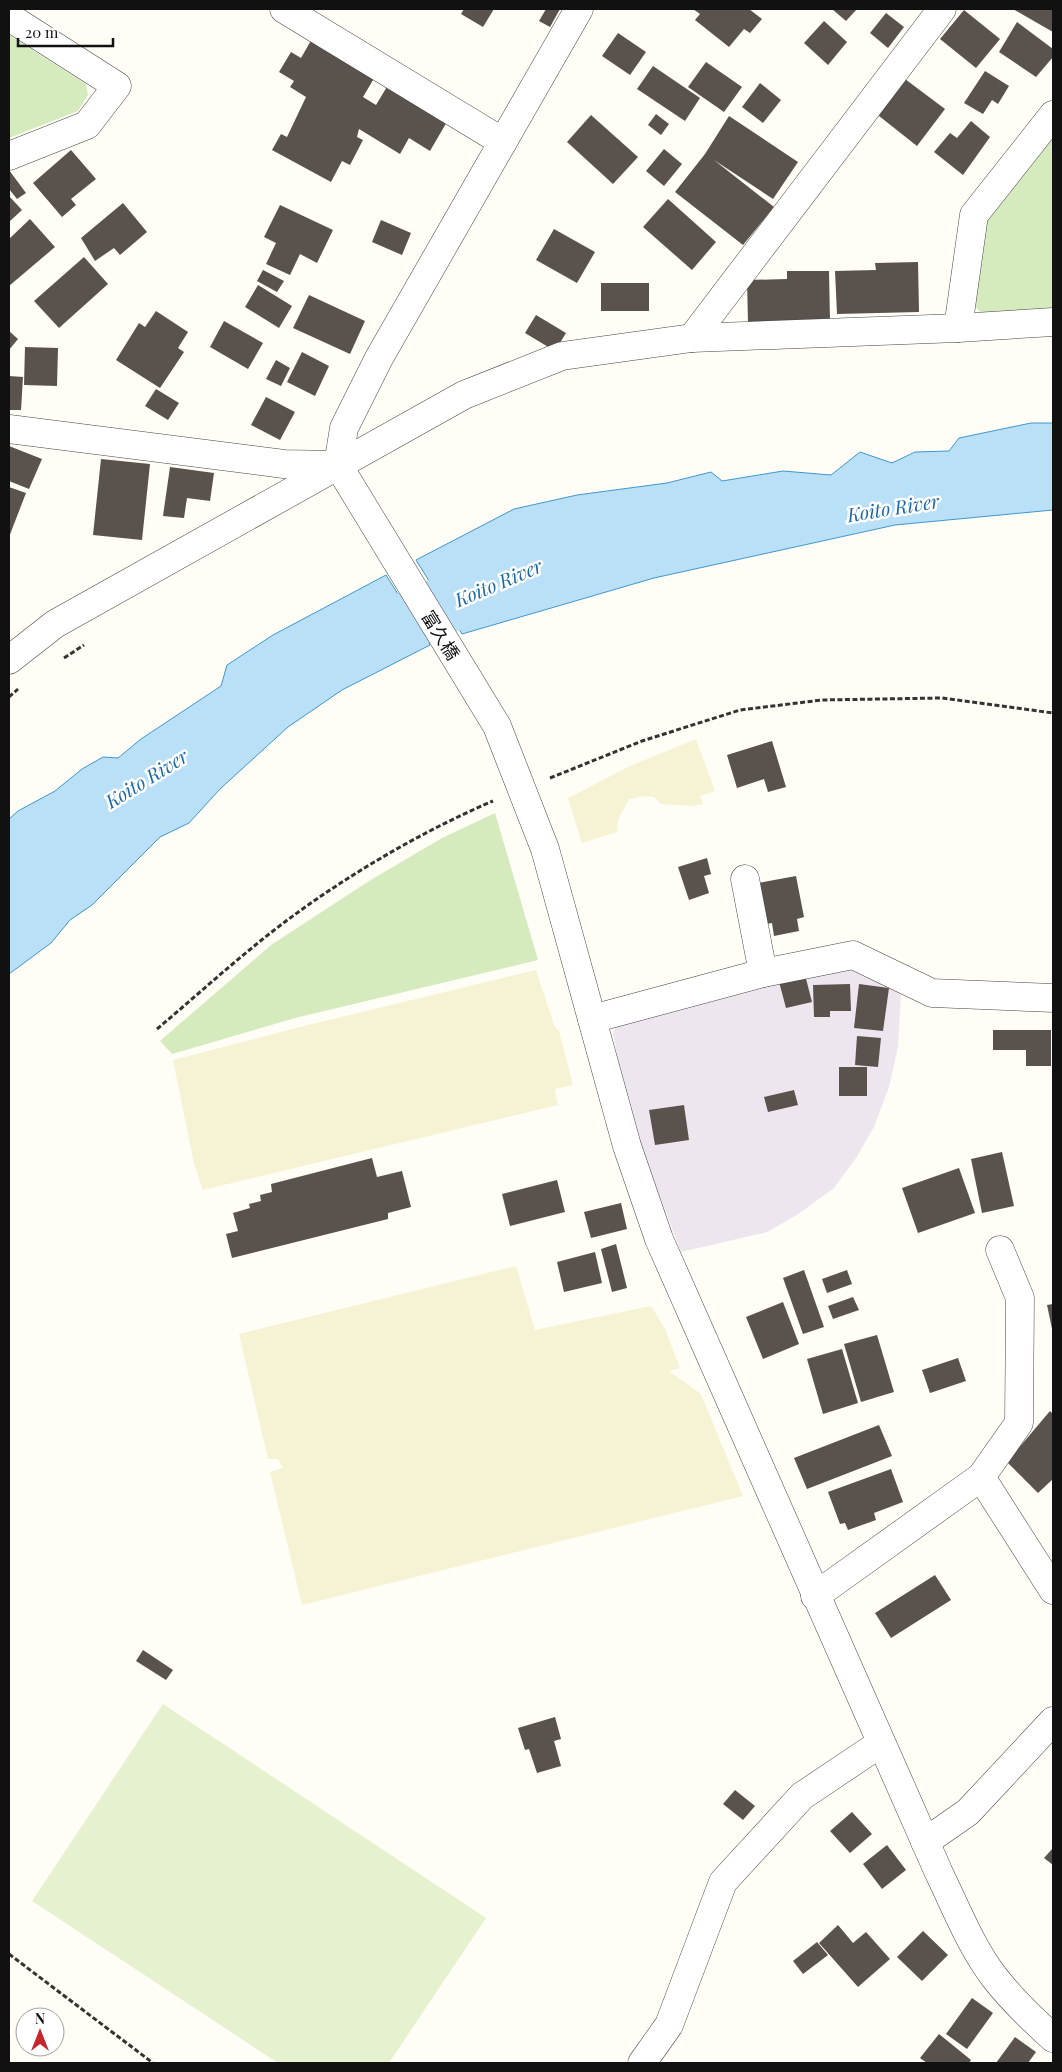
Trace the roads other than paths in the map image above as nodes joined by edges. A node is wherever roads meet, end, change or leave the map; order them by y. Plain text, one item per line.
1 (284, 9) edge
2 (580, 9) edge
3 (942, 9) edge
4 (9, 17) edge
5 (1053, 115) edge
6 (504, 142) junction
7 (9, 156) edge
8 (1053, 322) edge
9 (958, 328) junction
10 (692, 338) junction
11 (9, 429) edge
12 (338, 465) junction
13 (9, 660) edge
14 (745, 879) dead end
15 (763, 973) junction
16 (1053, 998) edge
17 (591, 1012) junction
18 (1000, 1250) dead end
19 (981, 1477) junction
20 (1053, 1590) edge
21 (815, 1596) junction
22 (1053, 1722) edge
23 (881, 1742) junction
24 (925, 1842) junction
25 (1053, 2038) edge
26 (642, 2063) edge

1 - 6 street
2 - 6 street
3 - 10 street
4 - 7 street
5 - 9 street
6 - 12 street
8 - 9 street
9 - 10 street
10 - 12 street
11 - 12 street
12 - 13 street
12 - 17 street, 富久橋
14 - 15 street
15 - 16 street
15 - 17 street
17 - 21 street, 富久橋
18 - 19 street
19 - 20 street
19 - 21 street
21 - 23 street, 富久橋
22 - 24 street
23 - 24 street, 富久橋
23 - 26 street
24 - 25 street, 富久橋

